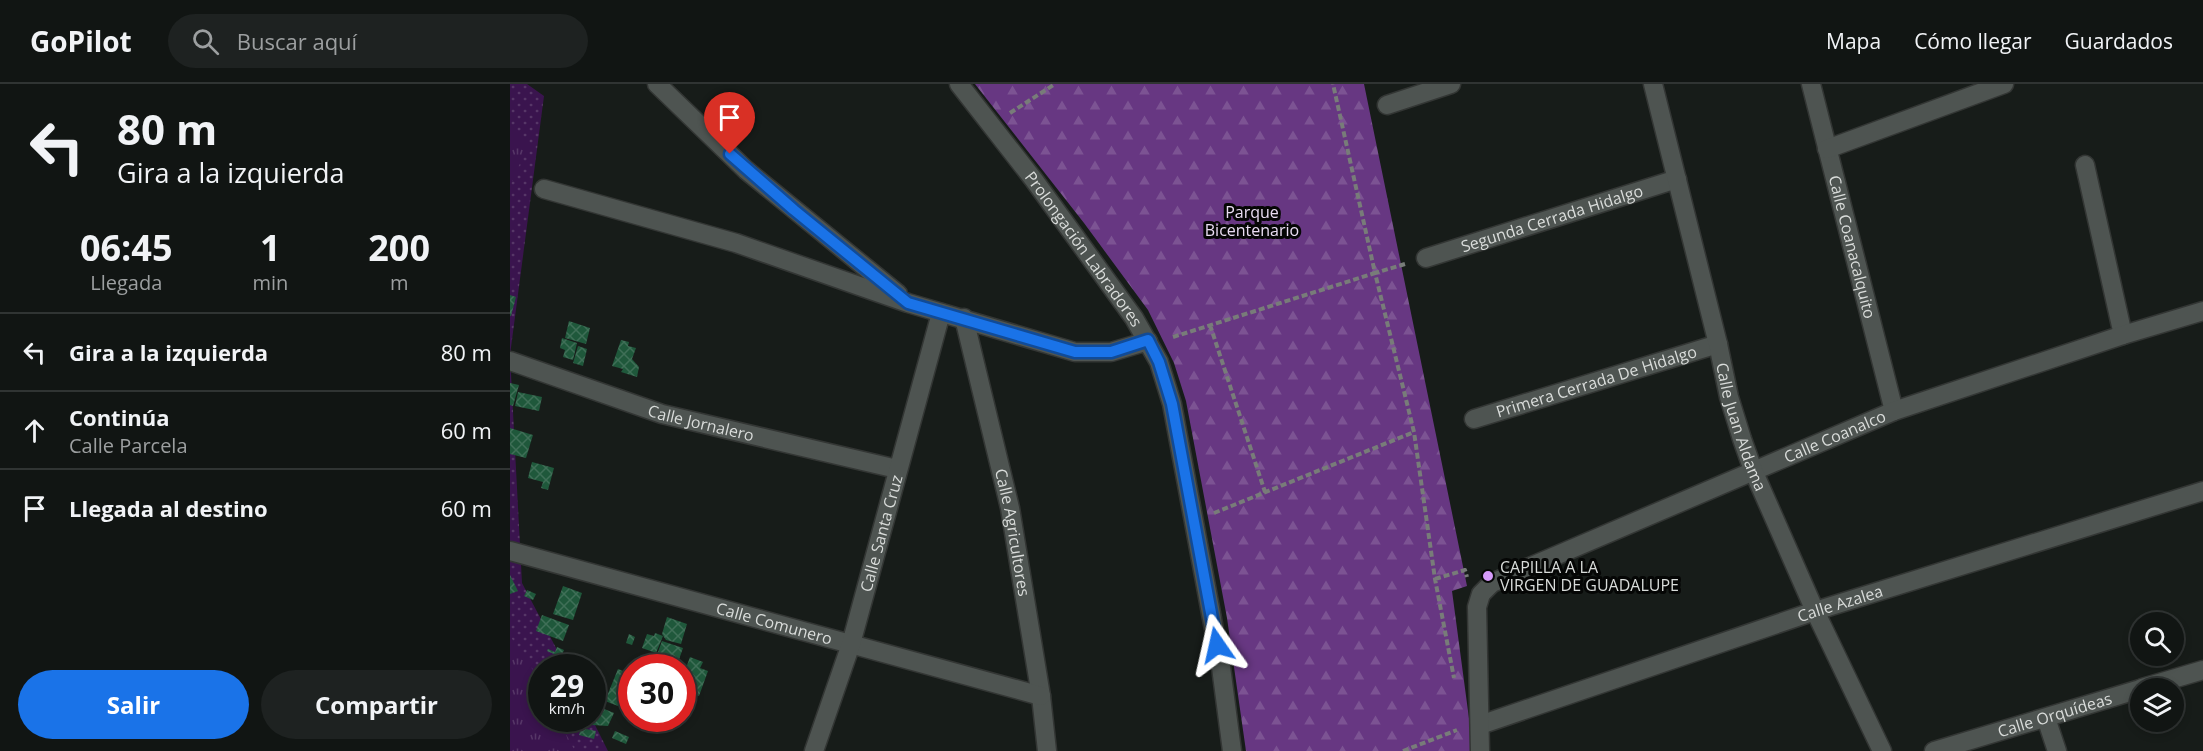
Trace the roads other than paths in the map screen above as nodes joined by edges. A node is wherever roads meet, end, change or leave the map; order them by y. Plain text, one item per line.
1 (657, 84) edge
2 (958, 84) edge
3 (1451, 84) edge
4 (1653, 84) edge
5 (1811, 84) edge
6 (2004, 84) edge
7 (1387, 105) dead end
8 (1827, 149) junction
9 (2085, 165) dead end
10 (1677, 178) junction
11 (544, 189) dead end
12 (1426, 258) road end
13 (908, 303) junction
14 (2203, 311) edge
15 (941, 313) junction
16 (964, 318) junction
17 (2123, 335) junction
18 (1148, 340) junction
19 (1718, 344) junction
20 (510, 361) edge
21 (1894, 411) junction
22 (1474, 419) dead end
23 (897, 469) junction
24 (1753, 471) junction
25 (2203, 491) edge
26 (510, 551) edge
27 (1815, 611) junction
28 (851, 644) junction
29 (2203, 670) edge
30 (2177, 678) edge
31 (2130, 692) edge
32 (1041, 696) junction
33 (2046, 718) junction
34 (1472, 726) junction
35 (814, 751) edge
36 (1047, 751) edge
37 (1232, 751) edge
38 (1480, 751) edge
39 (1882, 751) edge
40 (1934, 751) edge
41 (2057, 751) edge

1 - 13 street
2 - 18 street, Prolongación Labradores
3 - 7 street
4 - 10 street, Calle Juan Aldama
5 - 8 street, Calle Coanacalquito
6 - 8 street
8 - 21 street, Calle Coanacalquito
9 - 17 street
10 - 12 street, Segunda Cerrada Hidalgo
10 - 19 street, Calle Juan Aldama
11 - 13 street
13 - 15 street
14 - 17 street, Calle Coanalco
15 - 16 street
15 - 23 street, Calle Santa Cruz
16 - 18 street
16 - 32 street, Calle Agricultores
17 - 21 street, Calle Coanalco
18 - 37 street, Prolongación Labradores
19 - 22 street, Primera Cerrada De Hidalgo
19 - 24 street, Calle Juan Aldama
20 - 23 street, Calle Jornalero
21 - 24 street, Calle Coanalco
23 - 28 street, Calle Santa Cruz
24 - 27 street, Calle Juan Aldama
24 - 34 street, Calle Coanalco
25 - 27 street, Calle Azalea
26 - 28 street, Calle Comunero
27 - 34 street, Calle Azalea
27 - 39 street, Calle Juan Aldama
28 - 32 street, Calle Comunero
28 - 35 street, Calle Santa Cruz
29 - 30 street, Calle Orquídeas
31 - 33 street, Calle Orquídeas
32 - 36 street, Calle Agricultores
33 - 40 street, Calle Orquídeas
33 - 41 street
34 - 38 street

